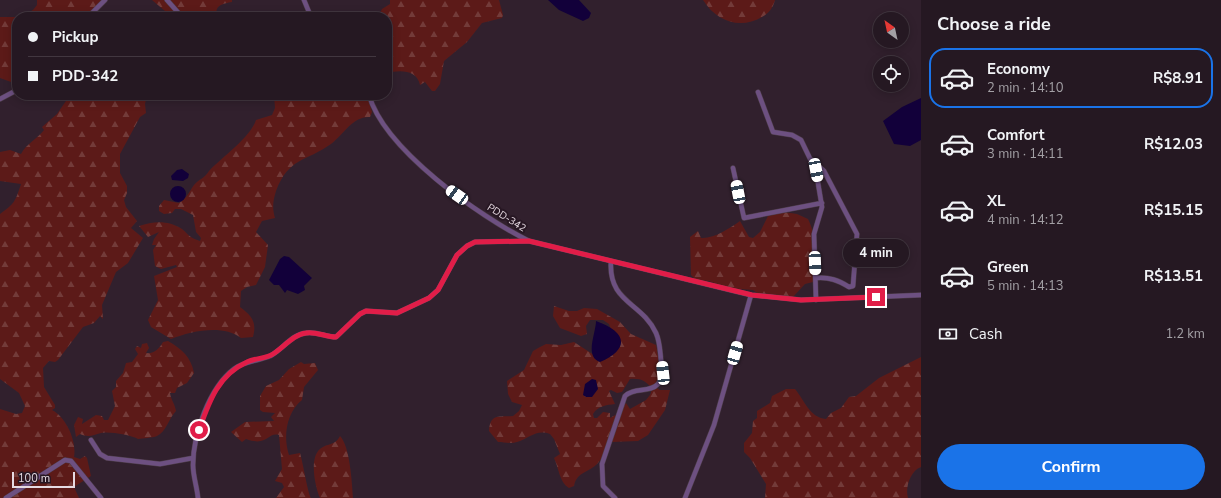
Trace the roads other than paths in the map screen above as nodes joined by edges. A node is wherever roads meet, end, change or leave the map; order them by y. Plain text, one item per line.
1 (105, 0) edge
2 (167, 0) edge
3 (304, 0) edge
4 (93, 12) edge
5 (178, 12) edge
6 (308, 12) edge
7 (758, 92) dead end
8 (12, 93) edge
9 (0, 99) edge
10 (371, 100) edge
11 (810, 159) junction
12 (733, 168) dead end
13 (822, 202) junction
14 (529, 241) junction
15 (611, 261) junction
16 (816, 278) junction
17 (752, 295) junction
18 (921, 295) edge
19 (816, 300) junction
20 (91, 440) dead end
21 (193, 458) junction
22 (6, 498) edge
23 (101, 498) edge
24 (198, 498) edge
25 (615, 498) edge
26 (685, 498) edge

1 - 4 street
2 - 5 street
3 - 6 street
7 - 11 street
8 - 9 street
10 - 14 street, PDD-342 / PDD-342
11 - 13 street
11 - 16 street
12 - 13 street
13 - 16 street
14 - 15 street, PDD-342 / PDD-342
14 - 21 street
15 - 17 street, PDD-342 / PDD-342
15 - 25 street
16 - 19 street
17 - 19 street, PDD-342 / PDD-342
17 - 26 street
18 - 19 street, PDD-342 / PDD-342
20 - 21 street
21 - 24 street
22 - 23 street

